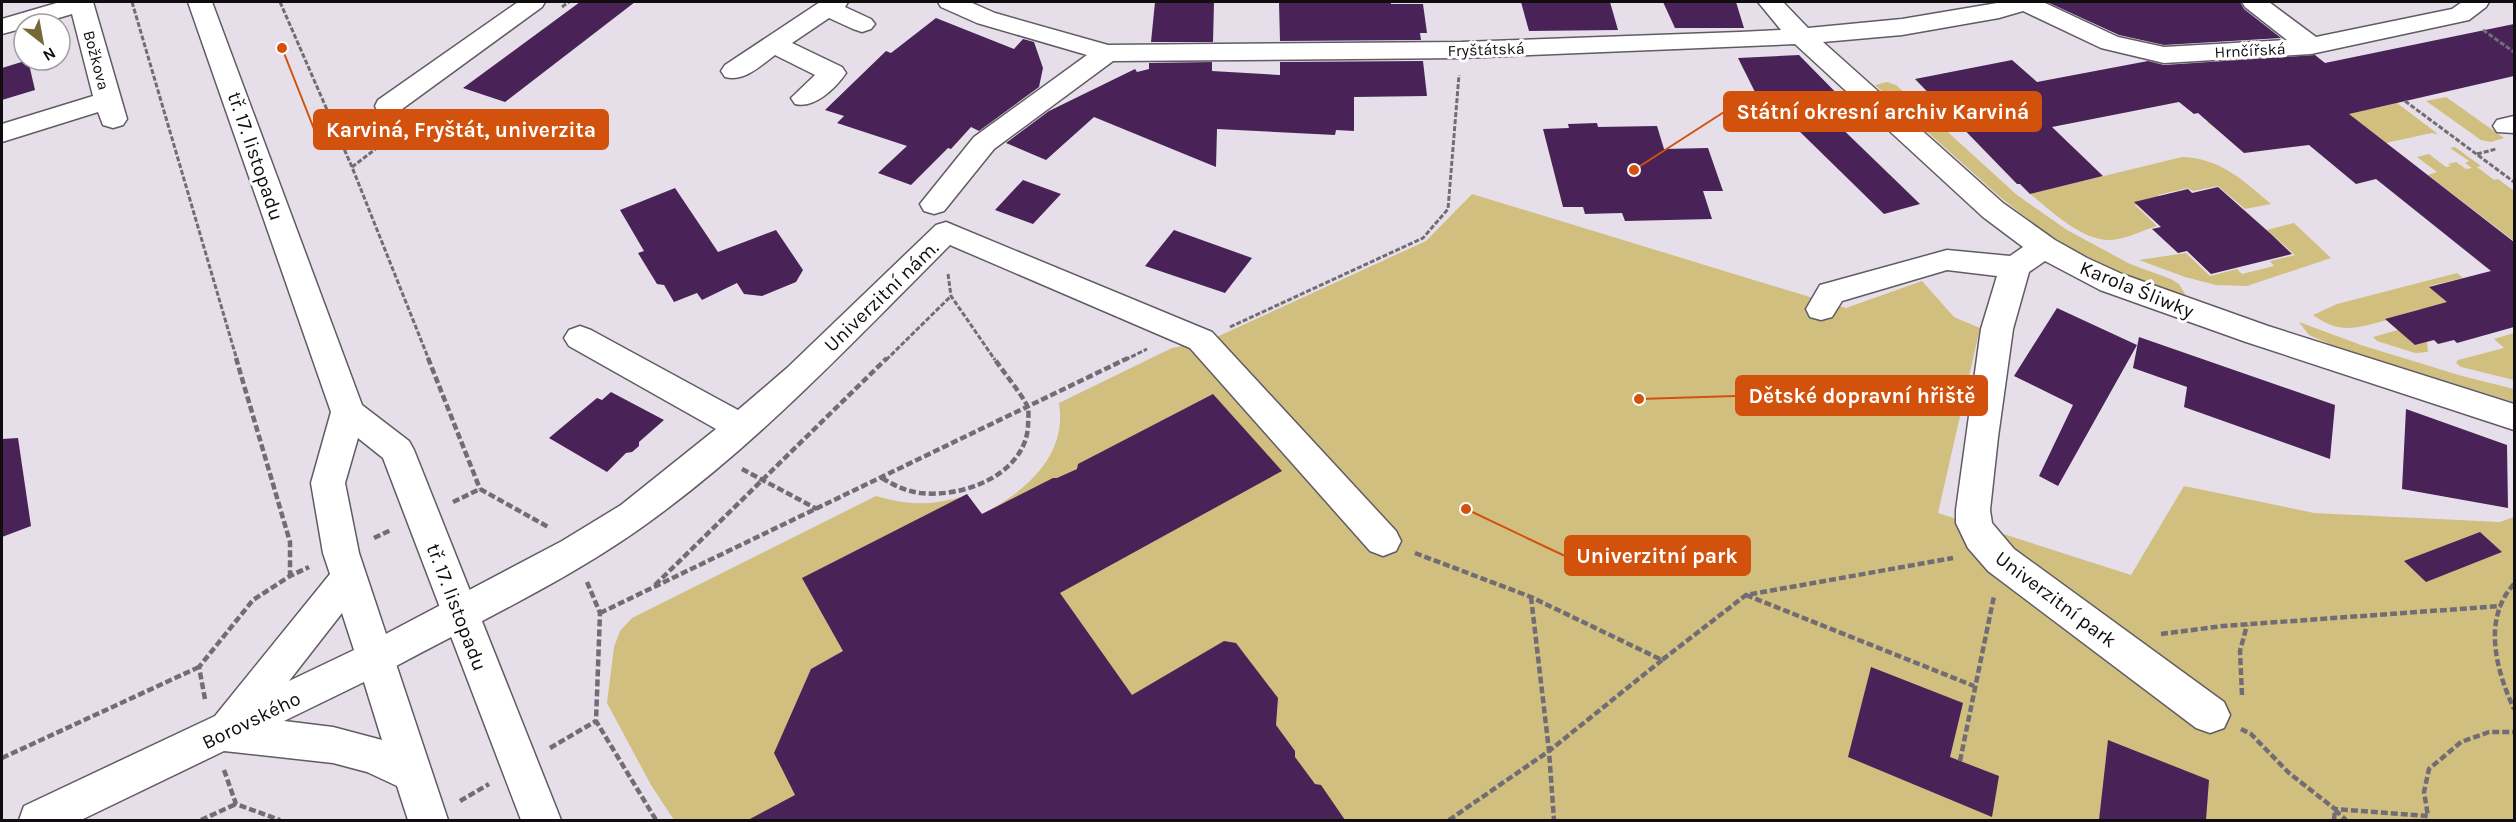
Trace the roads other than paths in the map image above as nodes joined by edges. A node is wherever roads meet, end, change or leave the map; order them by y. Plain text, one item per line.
1 (81, 2) edge
2 (200, 2) edge
3 (533, 2) edge
4 (950, 2) edge
5 (1006, 2) edge
6 (1770, 2) edge
7 (2025, 2) edge
8 (2254, 2) edge
9 (831, 5) edge
10 (2468, 8) edge
11 (986, 18) junction
12 (862, 24) dead end
13 (2, 27) edge
14 (1801, 36) junction
15 (773, 44) junction
16 (2311, 46) junction
17 (1107, 52) junction
18 (734, 71) dead end
19 (804, 98) dead end
20 (388, 106) dead end
21 (2, 133) edge
22 (940, 218) junction
23 (2044, 247) junction
24 (2015, 267) junction
25 (1821, 309) dead end
26 (580, 338) dead end
27 (348, 412) junction
28 (2514, 417) edge
29 (740, 427) junction
30 (1383, 541) road end
31 (349, 577) junction
32 (460, 614) junction
33 (374, 659) junction
34 (2210, 715) road end
35 (225, 733) junction
36 (412, 772) junction
37 (39, 820) edge
38 (428, 820) edge
39 (541, 820) edge

1 - 13 street
1 - 21 street, Božkova
2 - 27 street, tř. 17. listopadu
3 - 20 street
4 - 11 street, Fryštátská
5 - 11 street
6 - 14 street, Karola Śliwky
7 - 14 street, Fryštátská
7 - 16 street, Hrnčířská
8 - 16 street
9 - 12 street
9 - 15 street
10 - 16 street, Hrnčířská
11 - 17 street, Fryštátská
14 - 17 street, Fryštátská
14 - 23 street, Karola Śliwky
15 - 18 street
15 - 19 street
17 - 22 street
22 - 29 street, Univerzitní nám.
22 - 30 street, Univerzitní nám.
23 - 24 street
23 - 28 street, Karola Śliwky
24 - 25 street
24 - 34 street, Univerzitní park
26 - 29 street
27 - 31 street
27 - 32 street, tř. 17. listopadu
29 - 32 street, Univerzitní nám.
31 - 33 street
31 - 35 street
32 - 33 street, Borovského
32 - 39 street, tř. 17. listopadu
33 - 35 street, Borovského
33 - 36 street
35 - 36 street
35 - 37 street, Borovského
36 - 38 street

